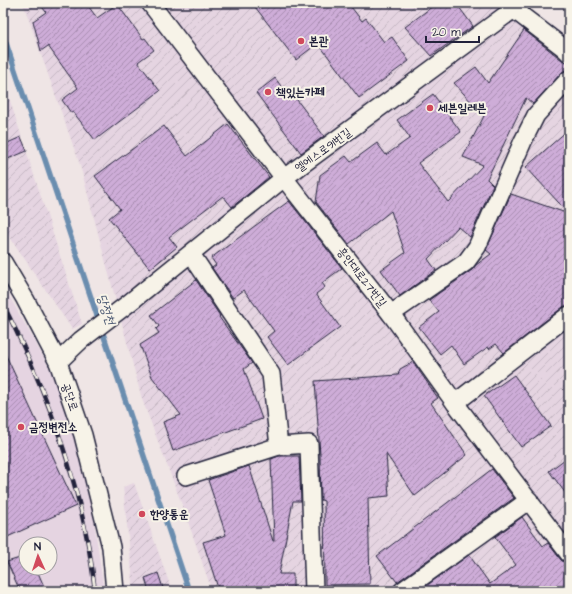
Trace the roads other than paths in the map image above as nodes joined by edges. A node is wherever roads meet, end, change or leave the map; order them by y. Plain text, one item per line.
1 (150, 3) edge
2 (517, 6) edge
3 (569, 53) edge
4 (569, 79) edge
5 (284, 178) junction
6 (191, 254) junction
7 (3, 262) edge
8 (391, 314) junction
9 (569, 315) edge
10 (58, 362) junction
11 (455, 403) junction
12 (279, 446) junction
13 (186, 476) dead end
14 (529, 500) junction
15 (569, 554) edge
16 (115, 591) edge
17 (314, 591) edge
18 (402, 591) edge

1 - 5 street, 흥안대로27번길
2 - 3 street
2 - 5 street, 엘에스로91번길
4 - 8 street
5 - 6 street, 엘에스로91번길
5 - 8 street, 흥안대로27번길
6 - 10 street, 엘에스로91번길
6 - 12 street
7 - 10 street, 공단로
8 - 11 street, 흥안대로27번길
9 - 11 street
10 - 16 street, 공단로
11 - 14 street, 흥안대로27번길
12 - 13 street
12 - 17 street
14 - 15 street, 흥안대로27번길
14 - 18 street

